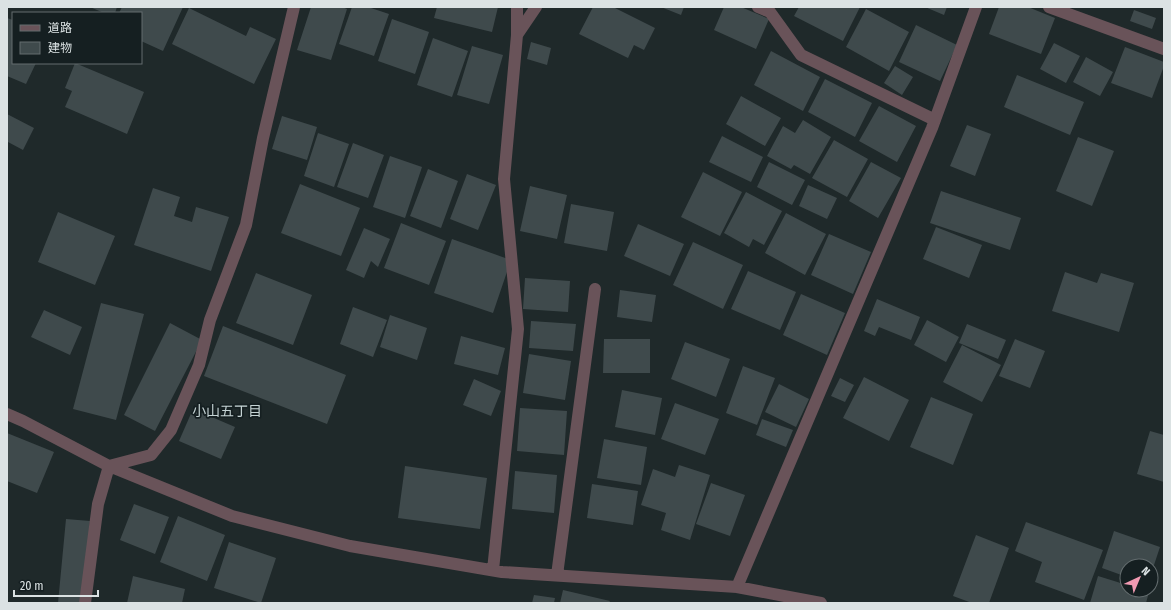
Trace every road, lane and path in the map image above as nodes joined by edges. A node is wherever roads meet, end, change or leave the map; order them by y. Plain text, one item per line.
1 (294, 7) edge
2 (517, 7) edge
3 (536, 7) edge
4 (758, 7) edge
5 (976, 7) edge
6 (1049, 7) edge
7 (516, 35) junction
8 (1164, 49) edge
9 (935, 120) junction
10 (595, 289) dead end
11 (7, 414) edge
12 (109, 466) junction
13 (493, 570) junction
14 (557, 575) junction
15 (737, 587) junction
16 (85, 603) edge
17 (821, 603) edge

1 - 12 street
2 - 7 street
3 - 7 street
4 - 9 street
5 - 9 street
6 - 8 street
7 - 13 street
9 - 15 street
10 - 14 street
11 - 12 street
12 - 13 street
12 - 16 street
13 - 14 street
14 - 15 street
15 - 17 street

